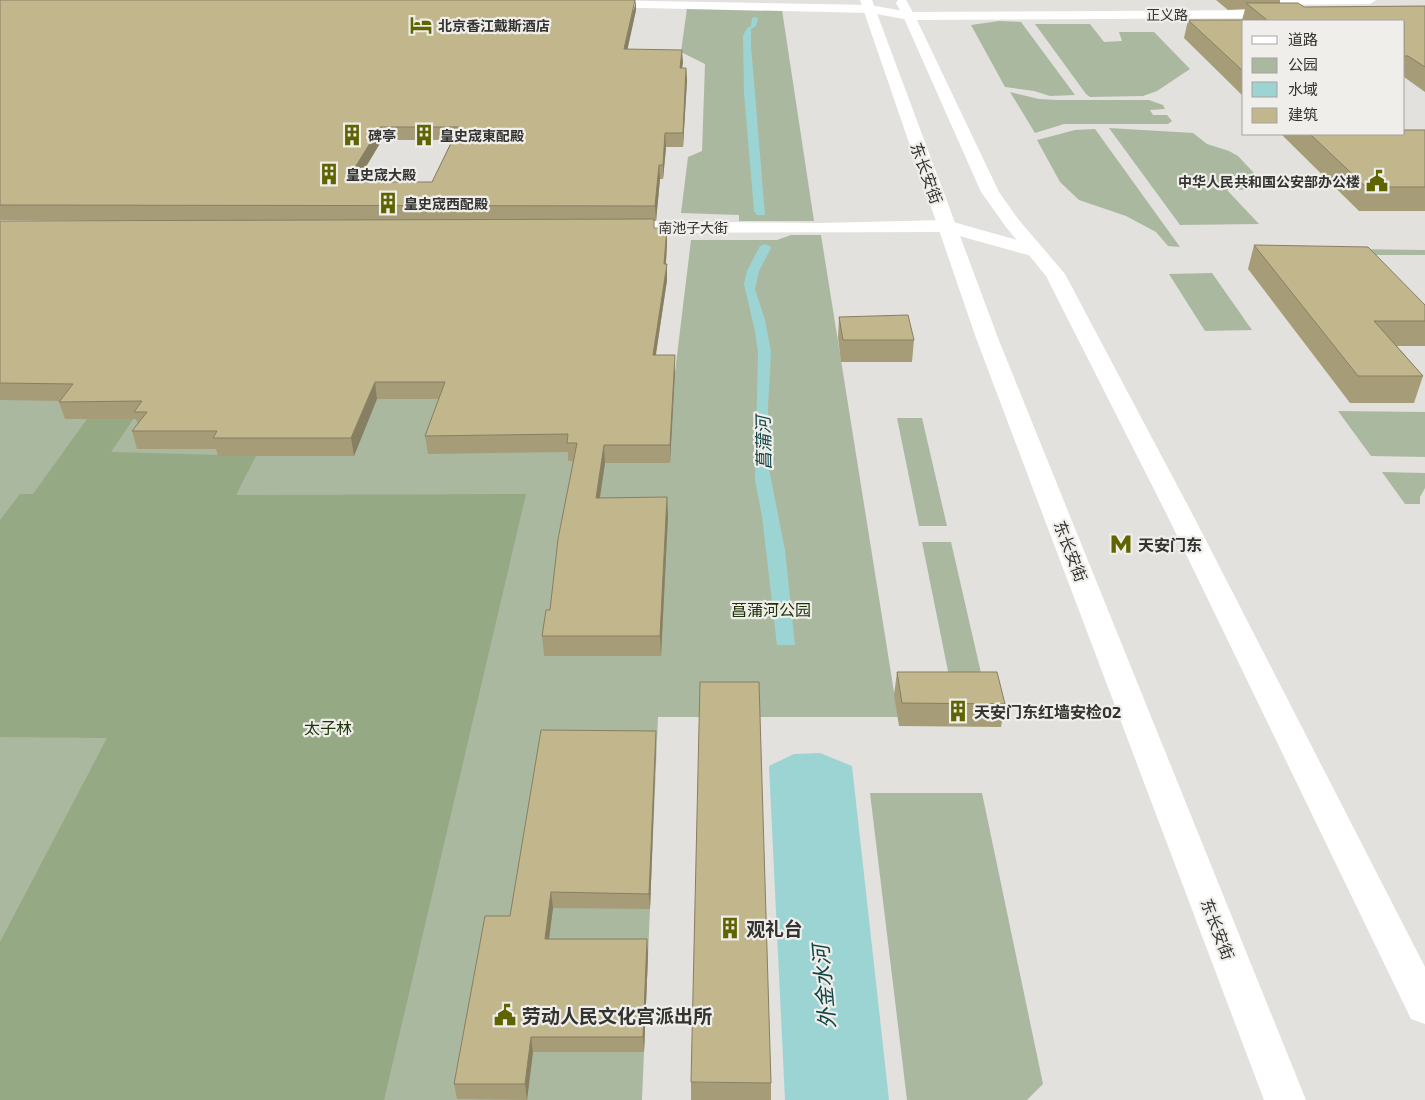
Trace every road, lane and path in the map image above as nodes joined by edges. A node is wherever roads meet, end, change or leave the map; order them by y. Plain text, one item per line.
1 (1370, 0) edge
2 (1243, 1) edge
3 (920, 2) dead end
4 (584, 3) edge
5 (868, 4) edge
6 (904, 6) edge
7 (1290, 14) edge
8 (946, 226) junction
9 (597, 227) edge
10 (1035, 251) junction
11 (1425, 1007) edge
12 (1285, 1100) edge

1 - 2 main road
3 - 6 main road
4 - 5 main road
5 - 6 main road
5 - 8 main road, 东长安街
6 - 7 main road, 正义路
6 - 10 main road
8 - 9 main road, 南池子大街
8 - 10 main road, 南池子大街
8 - 12 main road, 东长安街
10 - 11 main road

